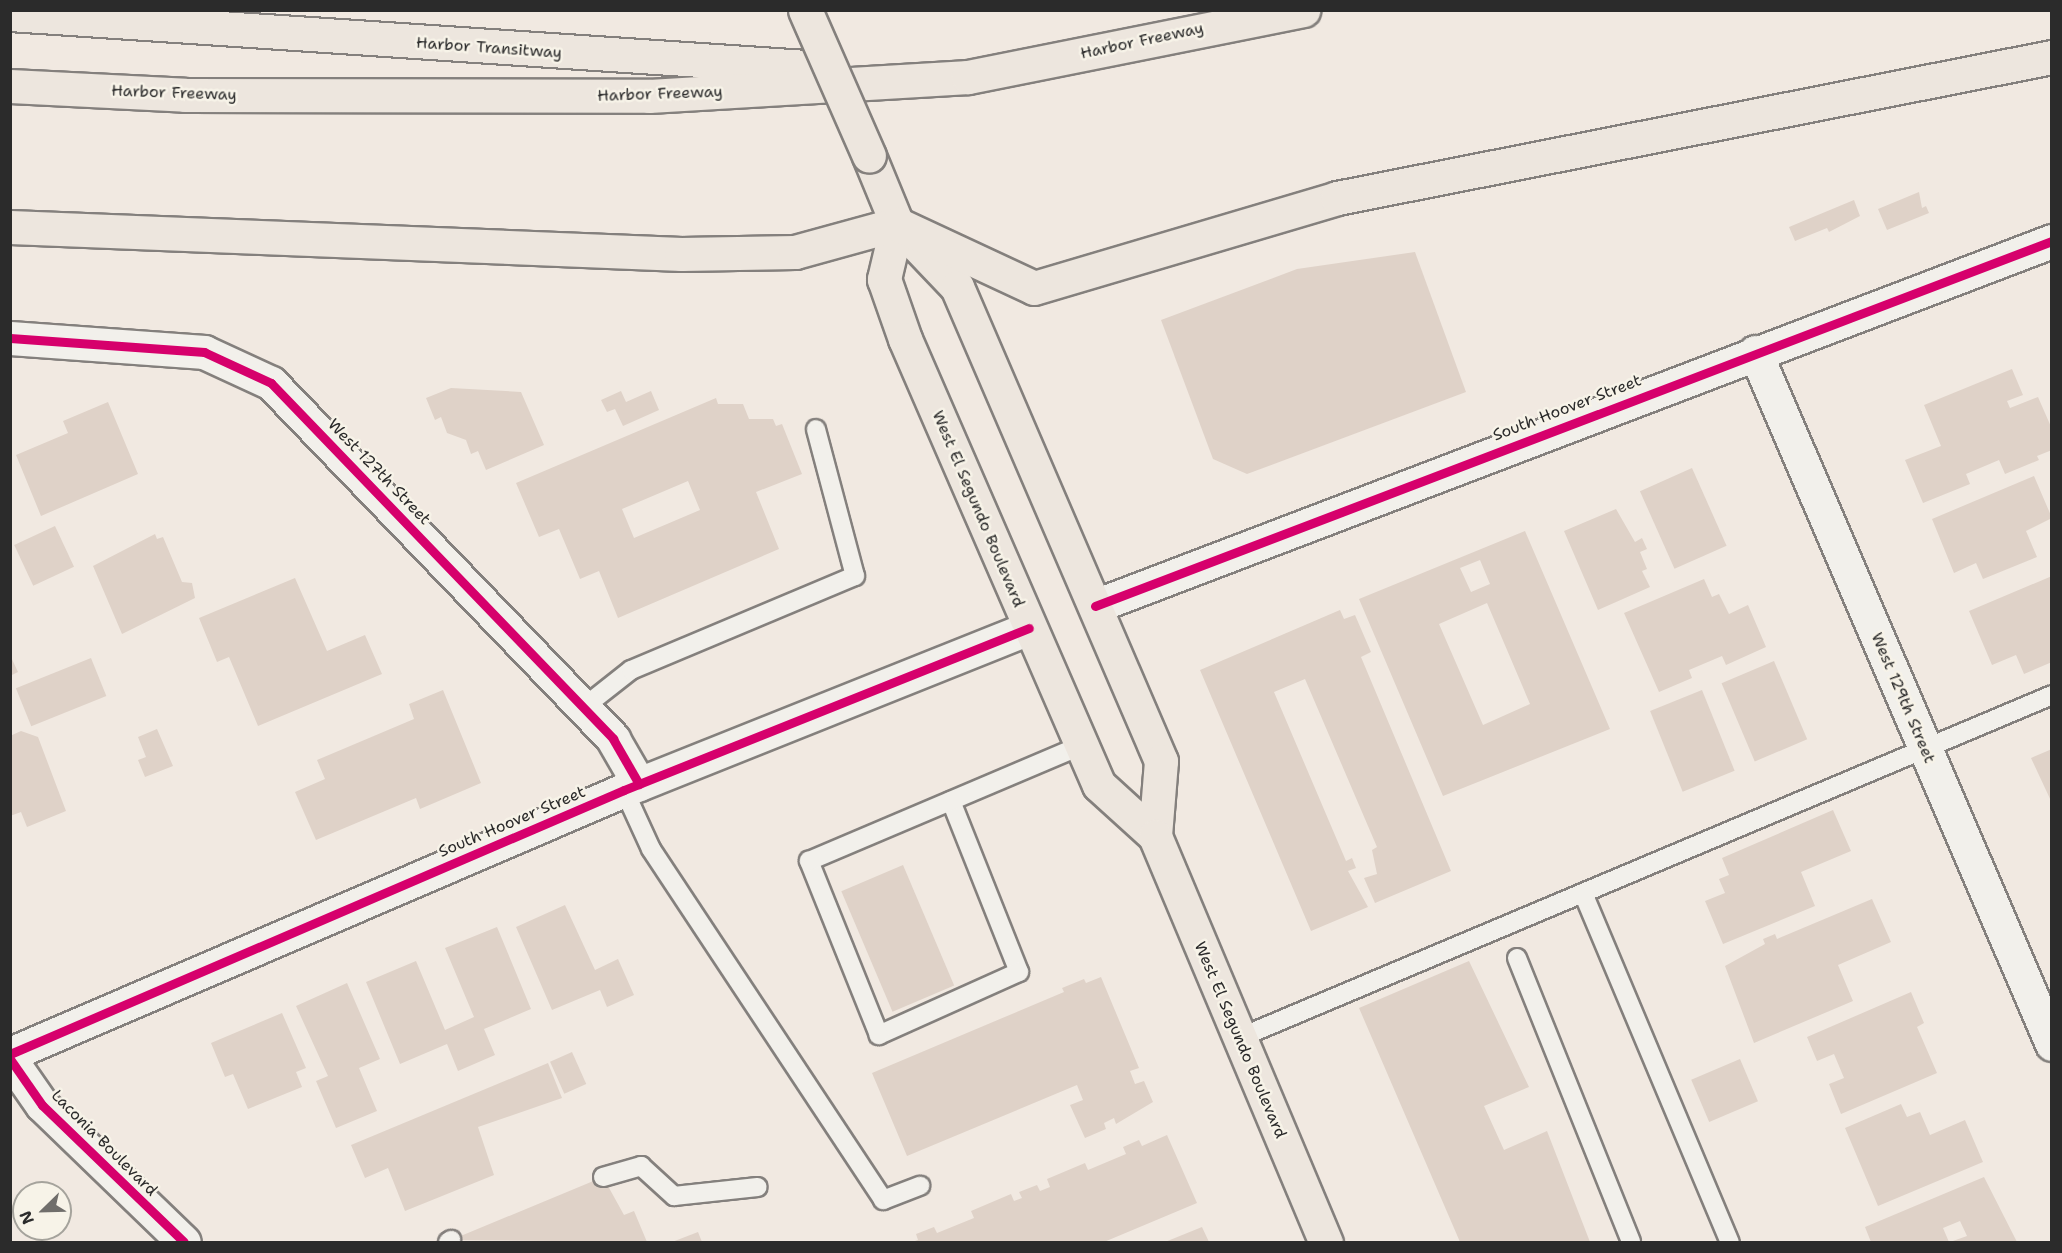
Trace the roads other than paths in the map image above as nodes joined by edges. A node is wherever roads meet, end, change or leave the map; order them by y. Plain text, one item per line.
1 (805, 10) edge
2 (1303, 10) edge
3 (10, 14) edge
4 (2052, 57) edge
5 (968, 77) junction
6 (10, 86) edge
7 (897, 224) junction
8 (10, 227) edge
9 (2052, 241) edge
10 (10, 338) edge
11 (1755, 352) junction
12 (816, 429) dead end
13 (1095, 606) junction
14 (1029, 628) junction
15 (2052, 695) edge
16 (584, 707) junction
17 (1080, 746) junction
18 (1925, 748) junction
19 (632, 787) junction
20 (951, 801) junction
21 (1155, 836) junction
22 (1583, 893) junction
23 (1516, 958) dead end
24 (1239, 1038) junction
25 (2052, 1044) edge
26 (10, 1054) edge
27 (10, 1059) edge
28 (10, 1087) edge
29 (42, 1105) junction
30 (603, 1177) dead end
31 (920, 1186) dead end
32 (758, 1187) dead end
33 (184, 1242) edge
34 (1326, 1242) edge
35 (1632, 1242) edge
36 (1730, 1242) edge

1 - 7 main road, West El Segundo Boulevard, bridge
2 - 5 main road, Harbor Freeway
3 - 5 main road, Harbor Transitway
4 - 7 main road
5 - 6 main road, Harbor Freeway
7 - 8 main road
7 - 13 main road, West El Segundo Boulevard
7 - 14 main road, West El Segundo Boulevard
9 - 11 street, South Hoover Street
10 - 16 street, West 127th Street
11 - 13 street, South Hoover Street
11 - 18 street, West 129th Street
12 - 16 lane
13 - 21 main road, West El Segundo Boulevard
14 - 17 main road, West El Segundo Boulevard
14 - 19 street, South Hoover Street
15 - 18 lane
16 - 19 street, West 127th Street
17 - 20 lane
17 - 21 main road, West El Segundo Boulevard
18 - 22 lane
18 - 25 street, West 129th Street
19 - 26 street, South Hoover Street
19 - 31 lane
20 - 20 lane
21 - 24 main road, West El Segundo Boulevard
22 - 24 lane
22 - 36 lane
23 - 35 lane
24 - 34 main road, West El Segundo Boulevard
27 - 29 street, Laconia Boulevard
28 - 29 street, Laconia Boulevard
29 - 33 street, Laconia Boulevard
30 - 32 lane

